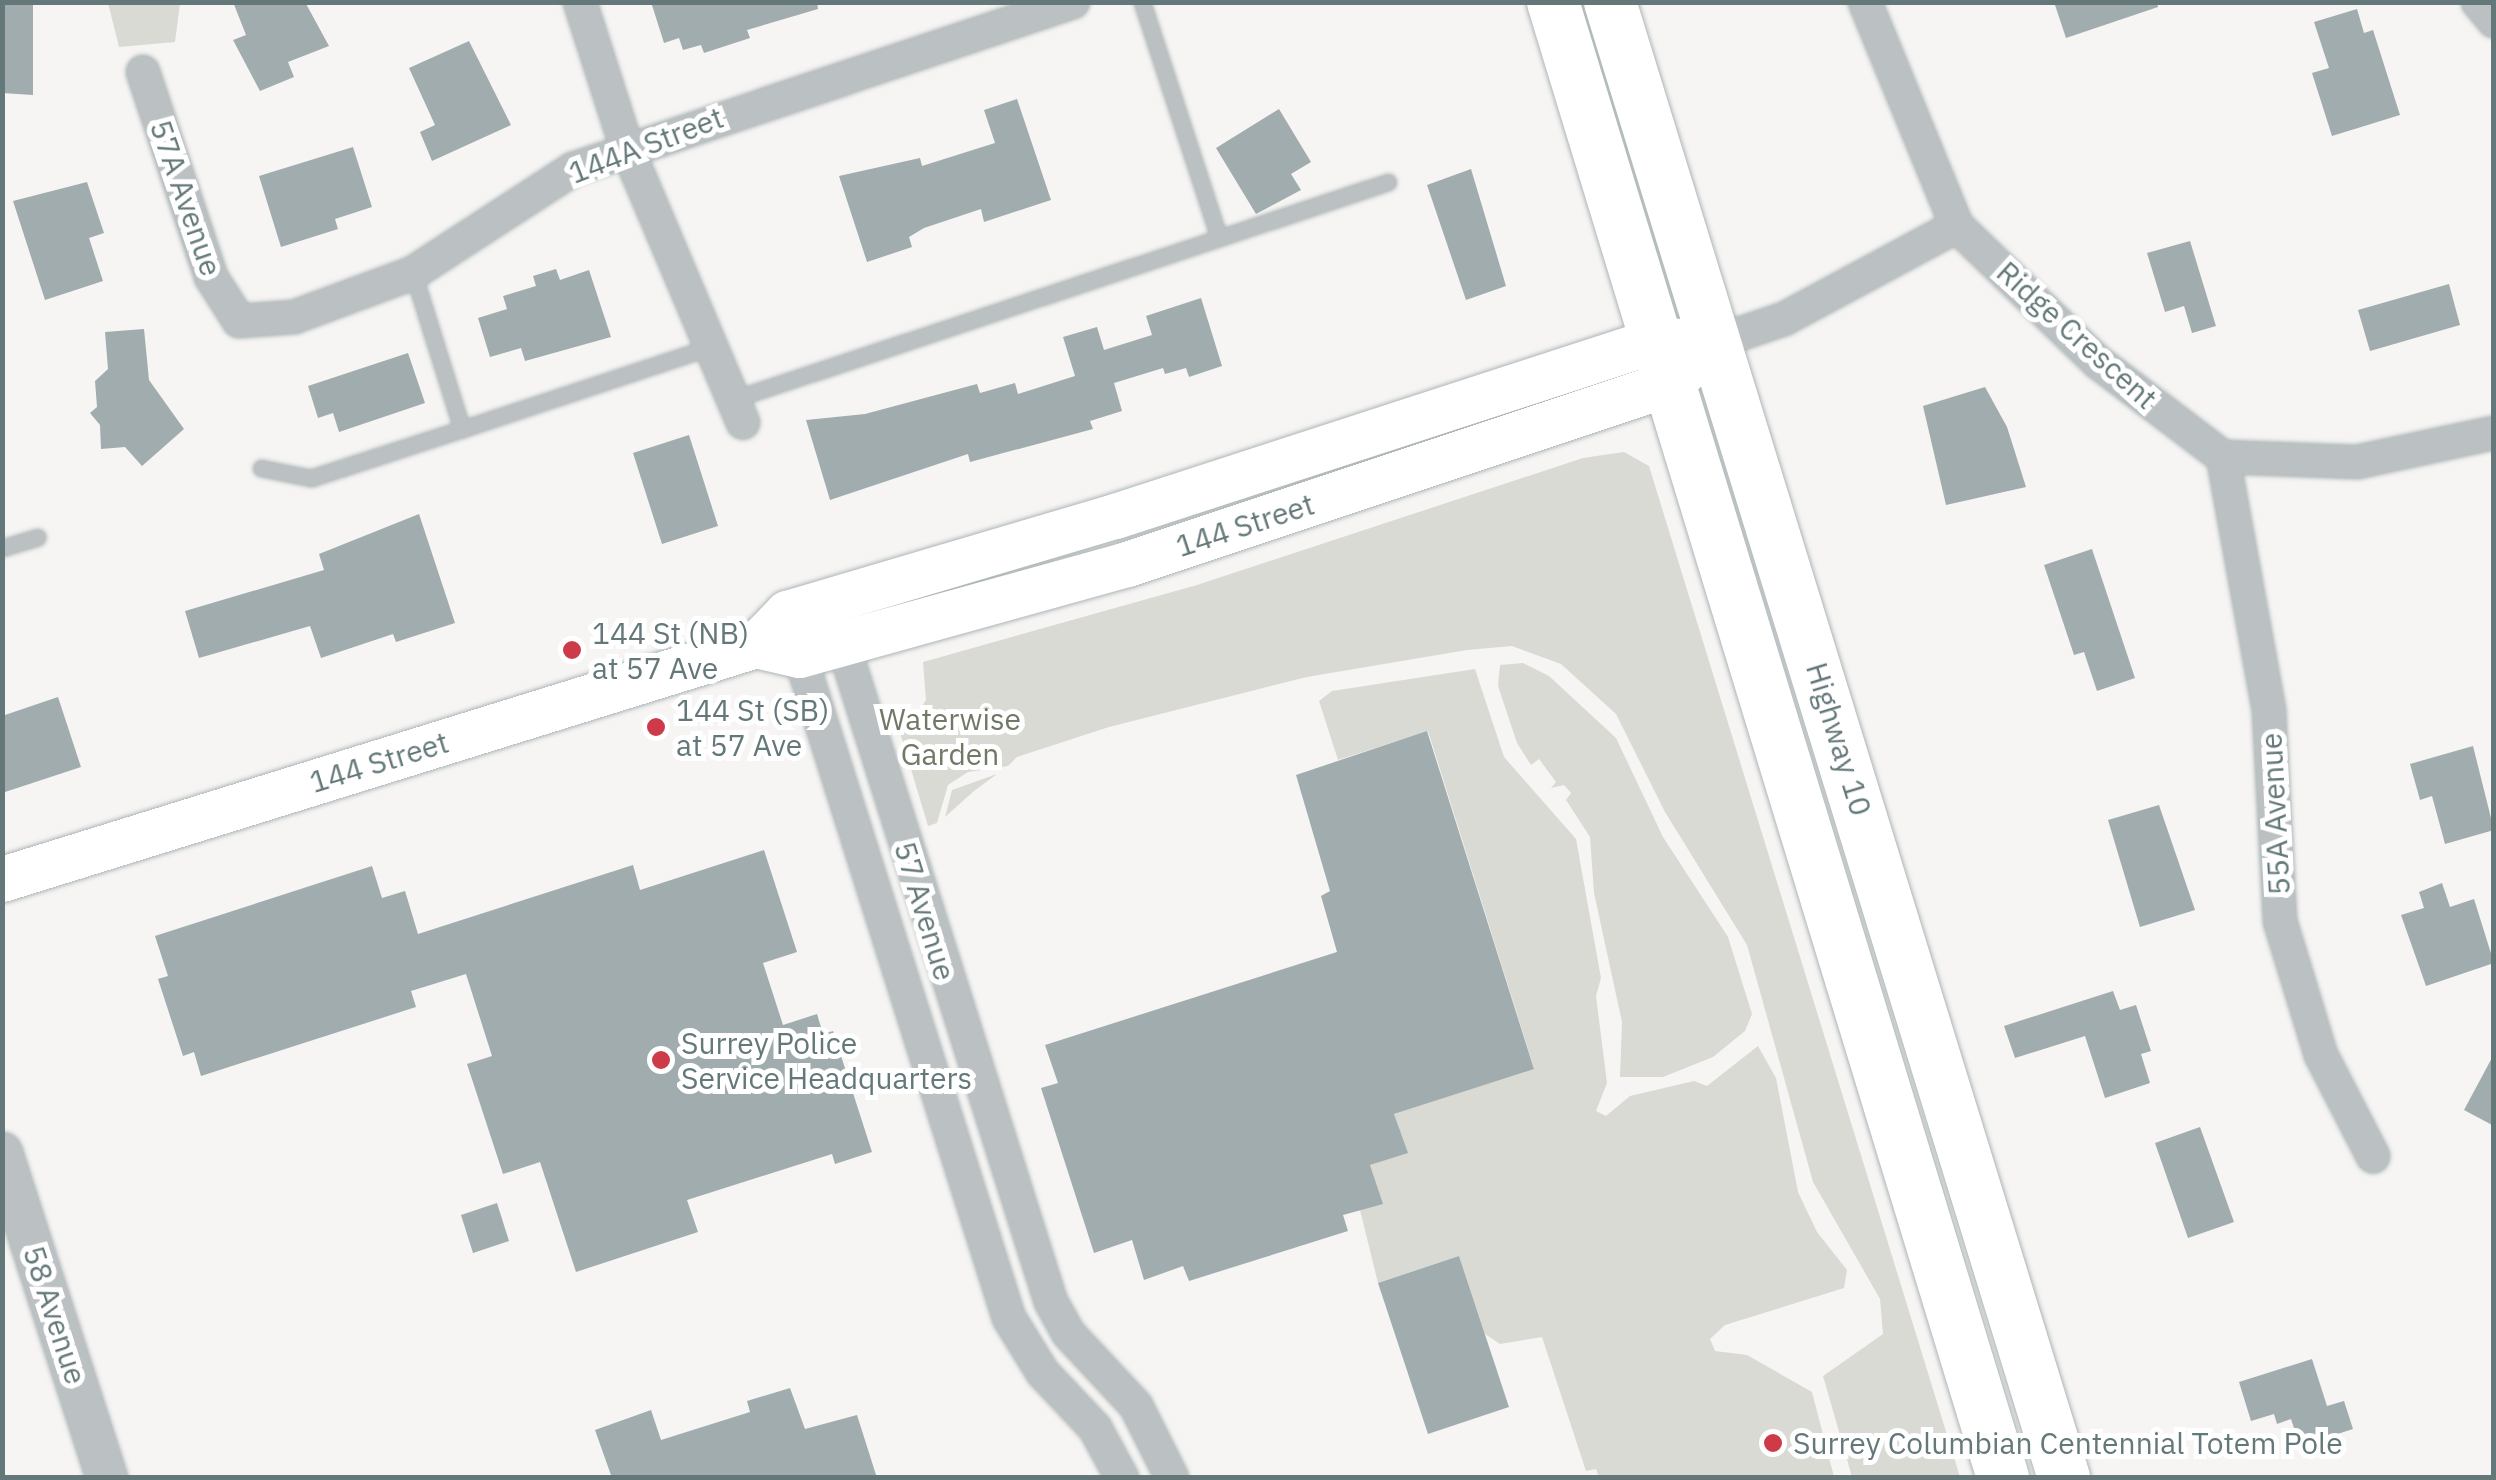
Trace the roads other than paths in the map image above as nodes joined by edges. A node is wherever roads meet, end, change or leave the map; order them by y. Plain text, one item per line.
1 (580, 2) edge
2 (1073, 2) edge
3 (1142, 2) edge
4 (1552, 2) edge
5 (1610, 2) edge
6 (1865, 2) edge
7 (2478, 2) edge
8 (2494, 22) edge
9 (142, 72) dead end
10 (627, 148) junction
11 (1388, 182) dead end
12 (1957, 226) junction
13 (1219, 238) junction
14 (413, 274) junction
15 (239, 320) joint
16 (1716, 342) junction
17 (713, 346) junction
18 (1663, 361) junction
19 (738, 411) joint
20 (462, 429) junction
21 (2494, 433) edge
22 (2222, 457) junction
23 (262, 468) dead end
24 (38, 536) dead end
25 (2, 548) edge
26 (830, 600) junction
27 (793, 634) junction
28 (843, 643) junction
29 (2, 880) edge
30 (2, 1154) edge
31 (2373, 1156) dead end
32 (107, 1478) edge
33 (1122, 1478) edge
34 (1172, 1478) edge
35 (2003, 1478) edge
36 (2064, 1478) edge

1 - 10 street
2 - 10 street, 144A Street
3 - 13 lane
4 - 18 highway, Highway 10
5 - 16 highway, Highway 10
6 - 12 street, Ridge Crescent
7 - 8 street
9 - 15 street, 57A Avenue
10 - 14 street, 144A Street
10 - 17 street
11 - 13 lane
12 - 16 street, 144 Street
12 - 22 street, Ridge Crescent
13 - 19 lane
14 - 15 street, 144A Street
14 - 20 lane
16 - 18 main road, 144 Street
16 - 36 highway, Highway 10
17 - 19 street
17 - 20 lane
18 - 26 main road, 144 Street
18 - 28 main road, 144 Street
18 - 35 highway, Highway 10
20 - 23 lane
21 - 22 street
22 - 31 street, 55A Avenue
24 - 25 lane
26 - 27 main road, 144 Street
26 - 28 street, 57 Avenue
27 - 28 main road, 144 Street
27 - 29 main road, 144 Street
27 - 33 street, 57 Avenue
28 - 34 street, 57 Avenue
30 - 32 street, 58 Avenue

